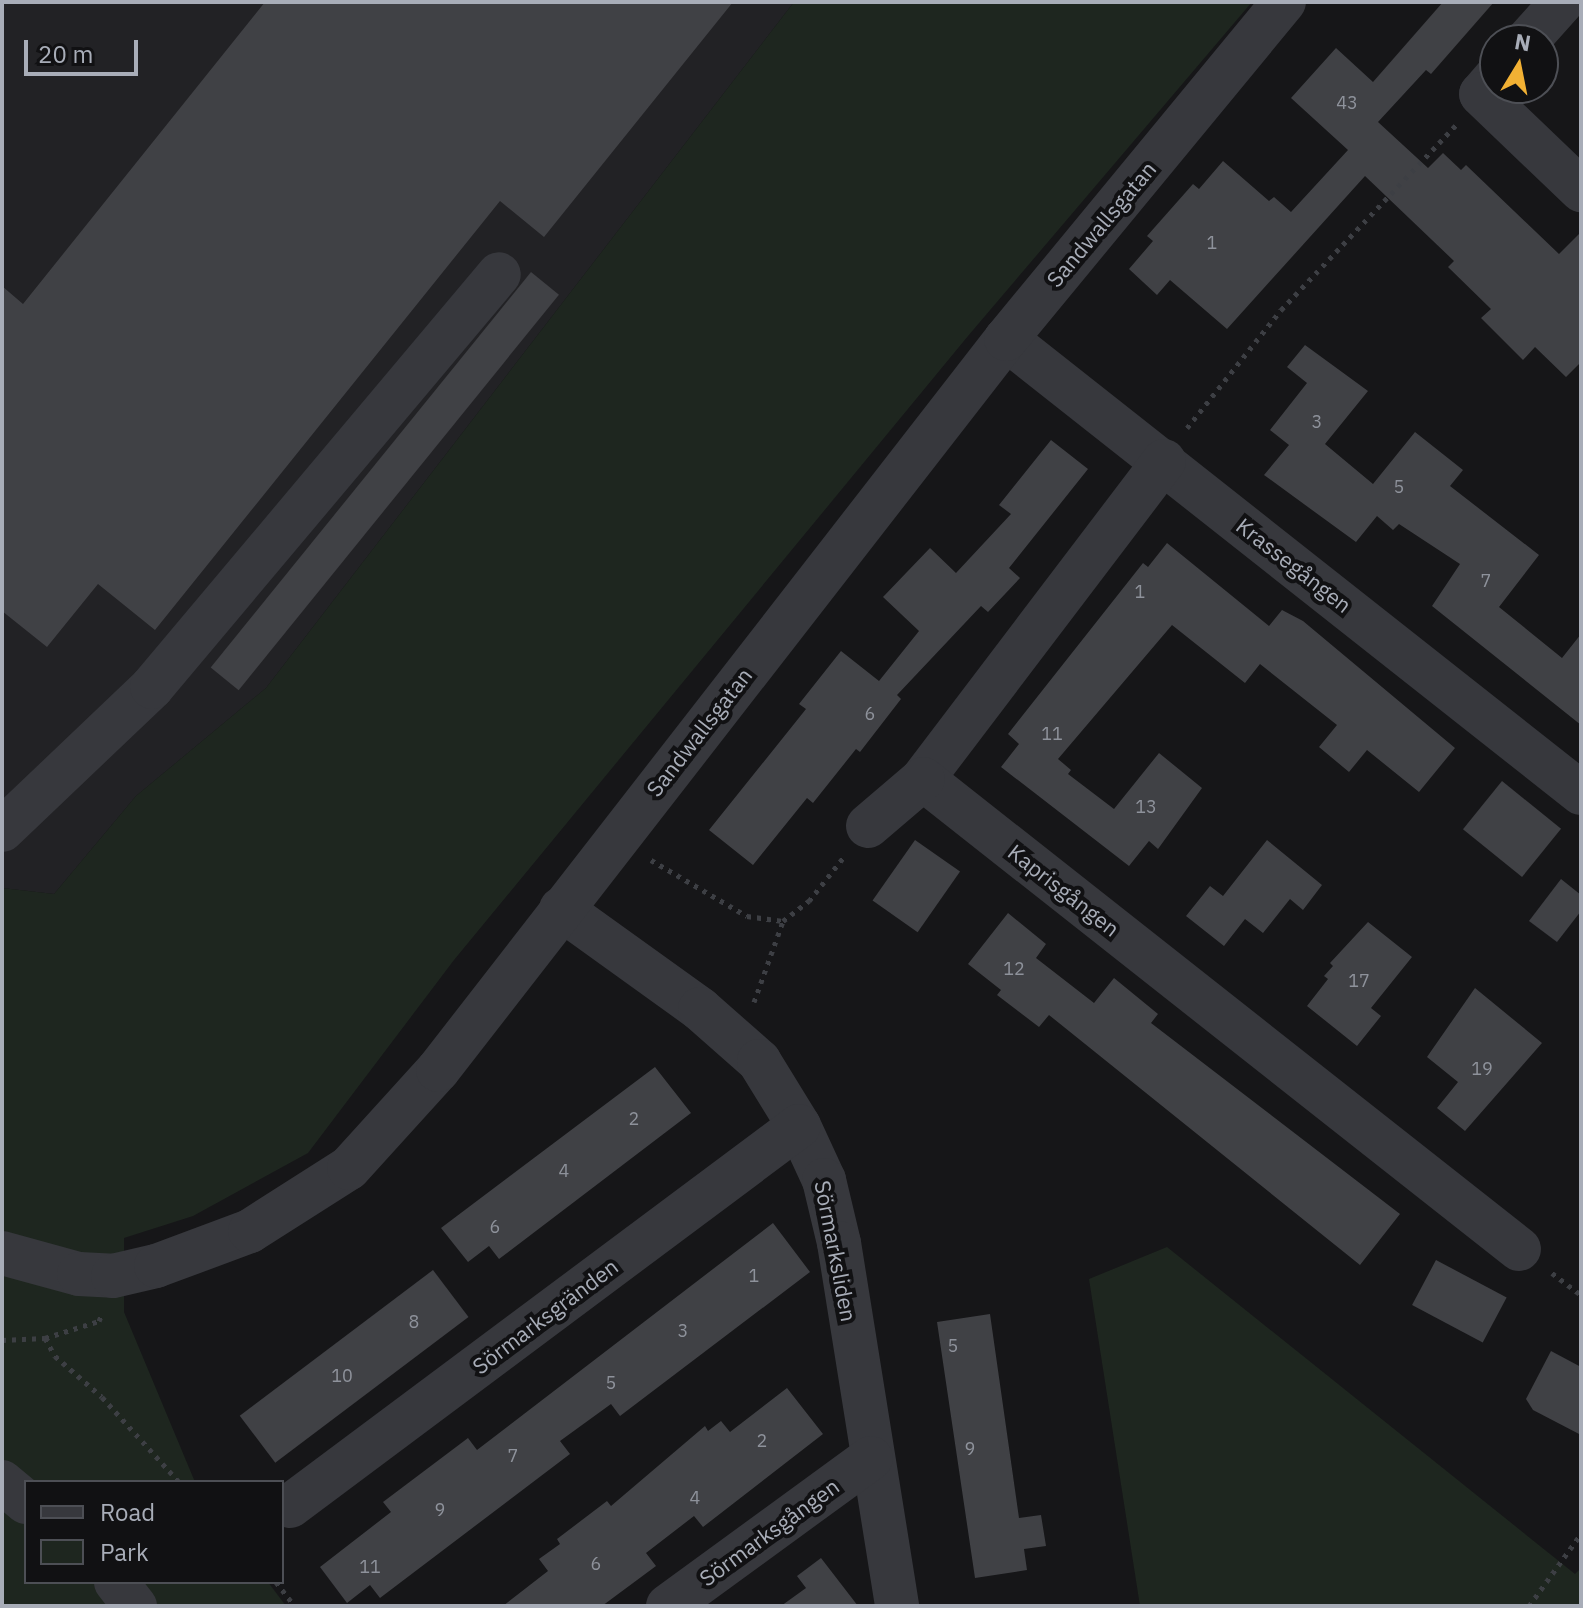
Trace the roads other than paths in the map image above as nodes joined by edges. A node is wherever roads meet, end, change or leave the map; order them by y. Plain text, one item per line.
1 (1284, 2) edge
2 (1562, 2) edge
3 (1542, 24) edge
4 (1504, 104) edge
5 (1581, 190) edge
6 (499, 274) dead end
7 (1006, 339) junction
8 (1164, 461) junction
9 (923, 779) junction
10 (1581, 793) edge
11 (868, 826) road end
12 (2, 830) edge
13 (561, 909) junction
14 (799, 1126) junction
15 (1519, 1249) dead end
16 (2, 1253) edge
17 (871, 1458) junction
18 (2, 1482) edge
19 (24, 1500) edge
20 (290, 1506) dead end
21 (118, 1584) edge
22 (135, 1606) edge
23 (668, 1606) edge
24 (897, 1606) edge

1 - 7 street, Sandwallsgatan
2 - 3 street
4 - 5 street
6 - 12 street
7 - 8 street, Krassegången
7 - 13 street, Sandwallsgatan
8 - 9 street
8 - 10 street, Krassegången
9 - 11 street
9 - 15 street, Kaprisgången
13 - 14 street, Sörmarksliden
13 - 16 street, Sandwallsgatan
14 - 17 street, Sörmarksliden
14 - 20 street, Sörmarksgränden
17 - 23 street, Sörmarksgången
17 - 24 street, Sörmarksliden
18 - 19 street
21 - 22 street

